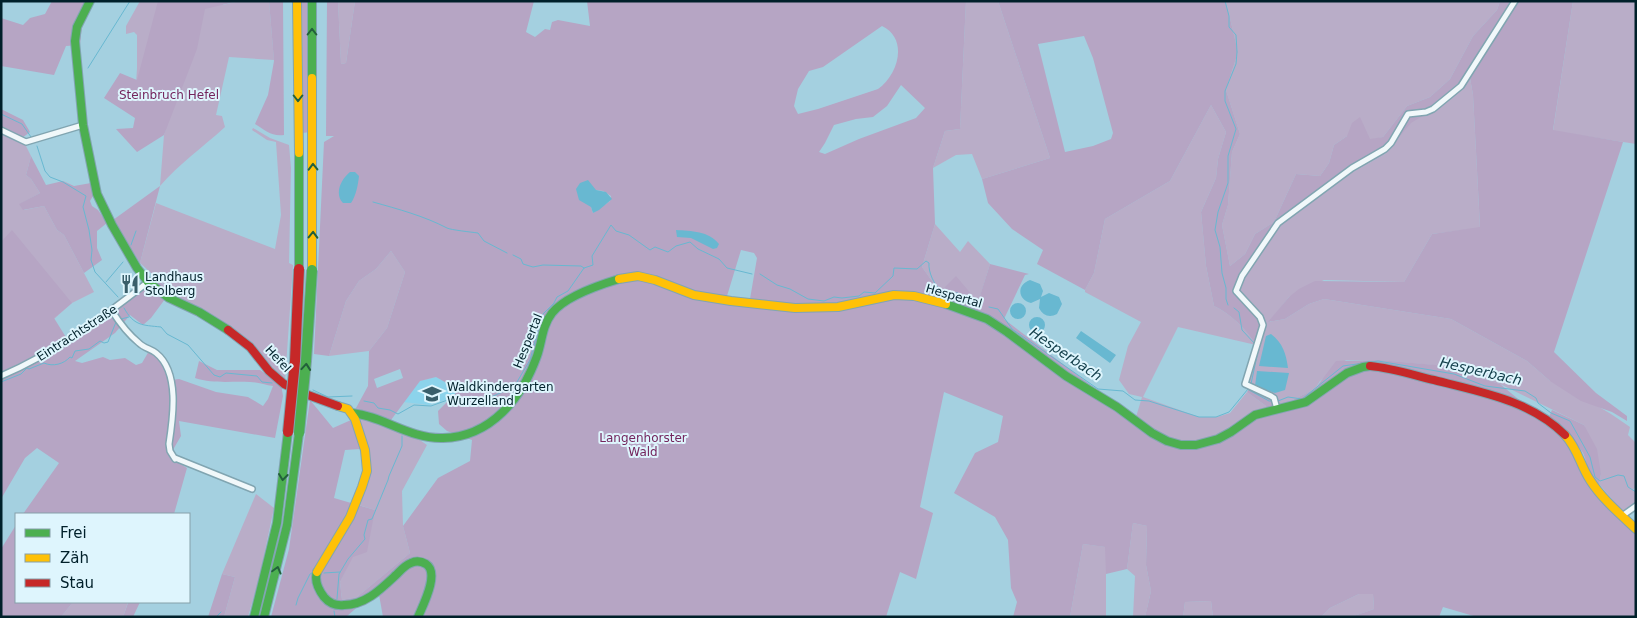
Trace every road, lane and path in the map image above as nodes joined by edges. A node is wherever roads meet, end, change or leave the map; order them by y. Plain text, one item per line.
1 (90, 1) edge
2 (298, 1) edge
3 (312, 1) edge
4 (1515, 1) edge
5 (83, 125) junction
6 (1, 130) edge
7 (148, 282) junction
8 (112, 311) junction
9 (1, 376) edge
10 (1277, 409) junction
11 (352, 413) junction
12 (252, 489) dead end
13 (1636, 506) edge
14 (1622, 516) junction
15 (1636, 530) edge
16 (254, 617) edge
17 (264, 617) edge
18 (418, 617) edge

1 - 5 main road, Hefel
2 -> 16 main road, bridge
17 -> 3 main road, bridge
4 - 10 street
5 - 6 street
5 - 7 main road, Hefel
7 - 8 street, Eintrachtstraße
7 - 11 main road, Hefel
8 - 9 street, Eintrachtstraße
8 - 12 street
10 - 11 main road, Hespertal
10 - 14 main road, Hespertal
11 - 18 main road
13 - 14 street
14 - 15 main road, Hespertal

